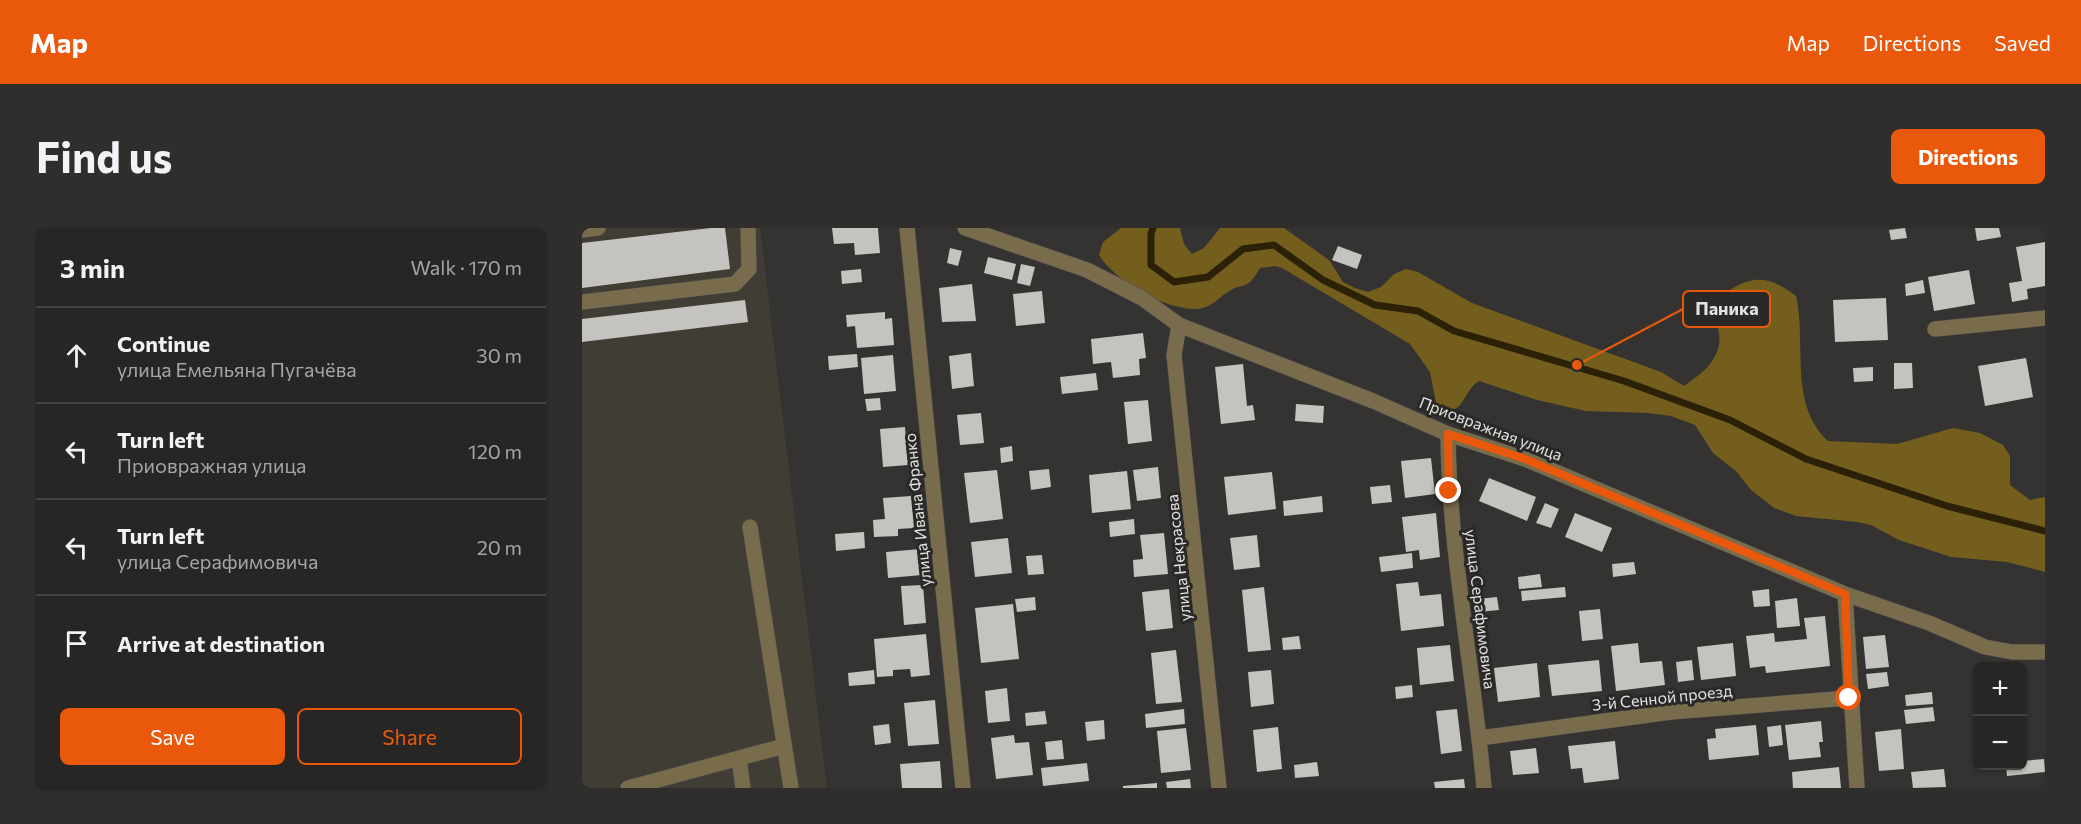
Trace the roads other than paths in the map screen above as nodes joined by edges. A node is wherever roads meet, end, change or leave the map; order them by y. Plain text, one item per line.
1 (598, 228) edge
2 (748, 228) edge
3 (907, 228) edge
4 (965, 228) edge
5 (582, 230) edge
6 (582, 302) edge
7 (2045, 318) edge
8 (1179, 325) junction
9 (1935, 329) dead end
10 (1448, 434) junction
11 (750, 527) dead end
12 (1845, 594) junction
13 (2045, 652) edge
14 (1849, 698) junction
15 (1480, 738) junction
16 (784, 746) junction
17 (739, 758) junction
18 (628, 788) edge
19 (743, 788) edge
20 (791, 788) edge
21 (963, 788) edge
22 (1220, 788) edge
23 (1484, 788) edge
24 (1857, 788) edge

1 - 5 street
2 - 6 street
3 - 21 street, улица Ивана Франко
4 - 8 street, Приовражная улица
7 - 9 street
8 - 10 street, Приовражная улица
8 - 22 street, улица Некрасова
10 - 12 street, Приовражная улица
10 - 15 street, улица Серафимовича
11 - 16 street
12 - 13 street, Приовражная улица
12 - 14 street
14 - 15 street, 3-й Сенной проезд
14 - 24 street
15 - 23 street, улица Серафимовича
16 - 17 street
16 - 20 street
17 - 18 street
17 - 19 street

